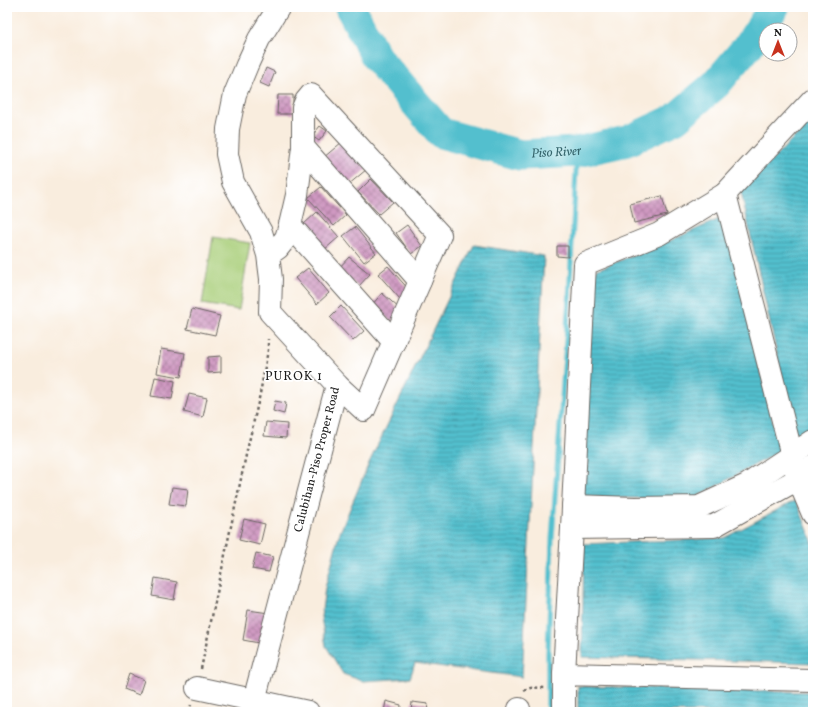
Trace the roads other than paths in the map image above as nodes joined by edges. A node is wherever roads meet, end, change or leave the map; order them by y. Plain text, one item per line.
1 (278, 8) edge
2 (813, 99) edge
3 (303, 147) junction
4 (725, 194) junction
5 (290, 225) junction
6 (268, 255) junction
7 (420, 282) junction
8 (394, 342) junction
9 (337, 385) junction
10 (813, 441) edge
11 (792, 456) junction
12 (805, 473) edge
13 (573, 506) junction
14 (813, 514) edge
15 (572, 528) junction
16 (564, 674) junction
17 (813, 680) edge
18 (197, 688) road end
19 (253, 706) edge
20 (308, 712) edge
21 (564, 712) edge

1 - 6 street
2 - 4 street
3 - 5 street
3 - 7 street
3 - 7 street
4 - 11 street
4 - 13 street
5 - 6 street
5 - 8 street
6 - 9 street, Calubihan-Piso Proper Road
7 - 8 street
8 - 9 street
9 - 19 street, Calubihan-Piso Proper Road
10 - 11 street
11 - 12 street
11 - 13 street
12 - 14 street
12 - 15 street
13 - 15 street
15 - 16 street
16 - 17 street
16 - 21 street
18 - 19 street
19 - 20 street

